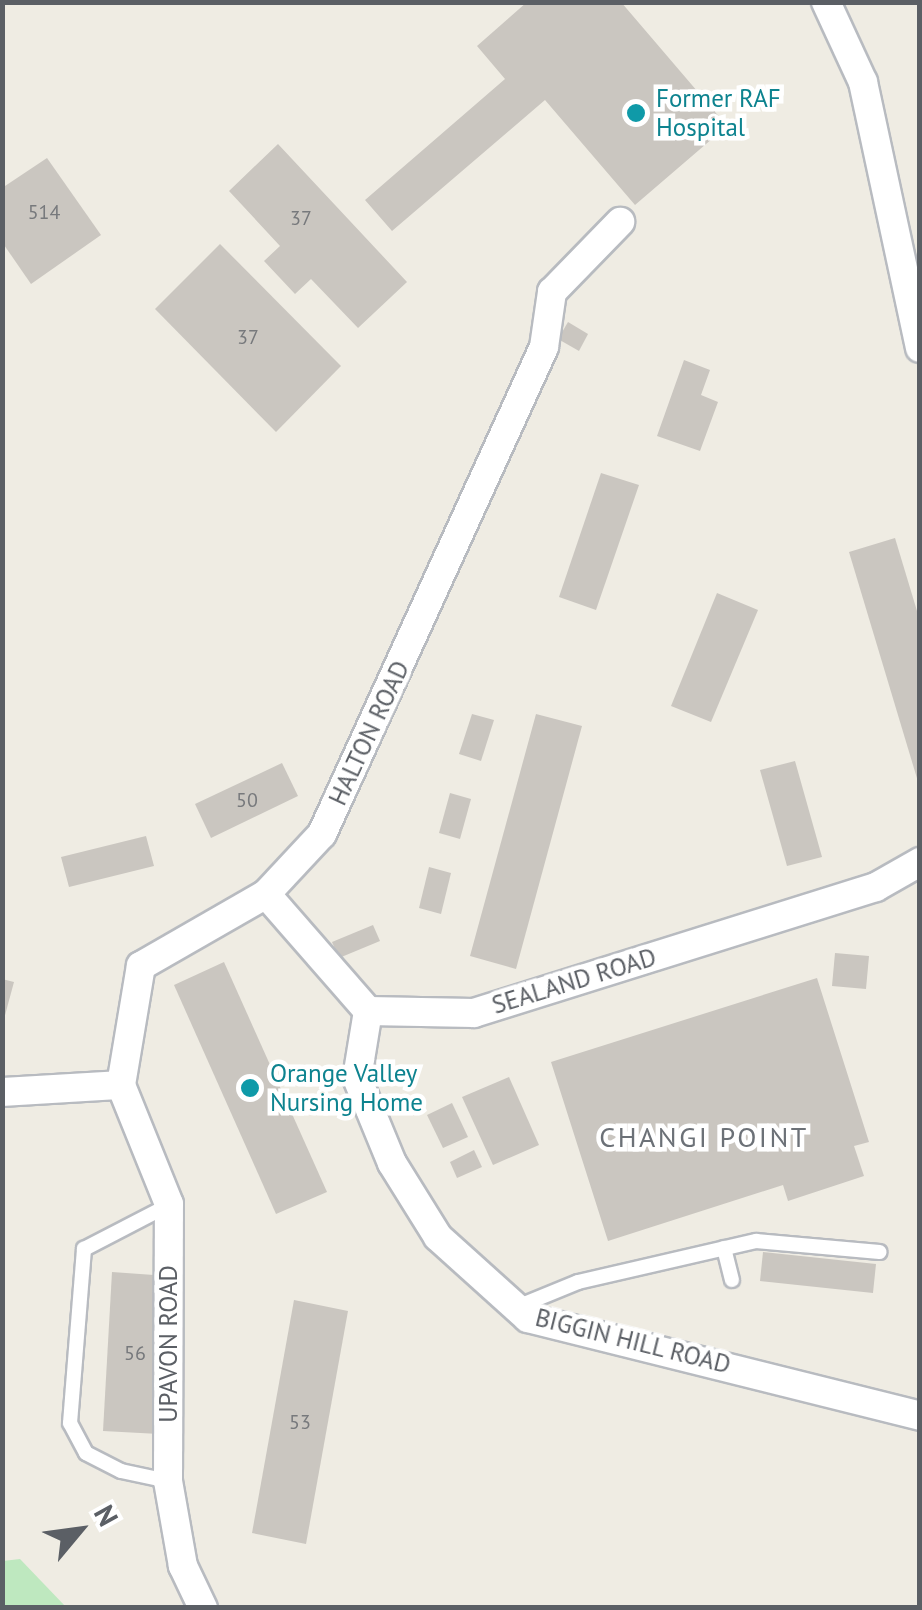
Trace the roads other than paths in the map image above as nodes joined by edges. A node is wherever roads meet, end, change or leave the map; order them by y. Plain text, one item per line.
1 (826, 2) edge
2 (620, 222) dead end
3 (918, 337) edge
4 (920, 862) edge
5 (266, 894) junction
6 (368, 1011) junction
7 (120, 1085) junction
8 (2, 1092) edge
9 (169, 1204) junction
10 (724, 1248) junction
11 (880, 1252) dead end
12 (732, 1280) dead end
13 (516, 1307) junction
14 (920, 1416) edge
15 (168, 1480) junction
16 (203, 1608) edge

1 - 3 street
2 - 5 street, HALTON ROAD
4 - 6 street, SEALAND ROAD
5 - 6 street
5 - 7 street, HALTON ROAD
6 - 13 street, BIGGIN HILL ROAD
7 - 8 street
7 - 9 street, UPAVON ROAD
9 - 15 street, UPAVON ROAD
9 - 15 lane
10 - 11 lane
10 - 12 lane
10 - 13 lane
13 - 14 street, BIGGIN HILL ROAD
15 - 16 street, UPAVON ROAD

